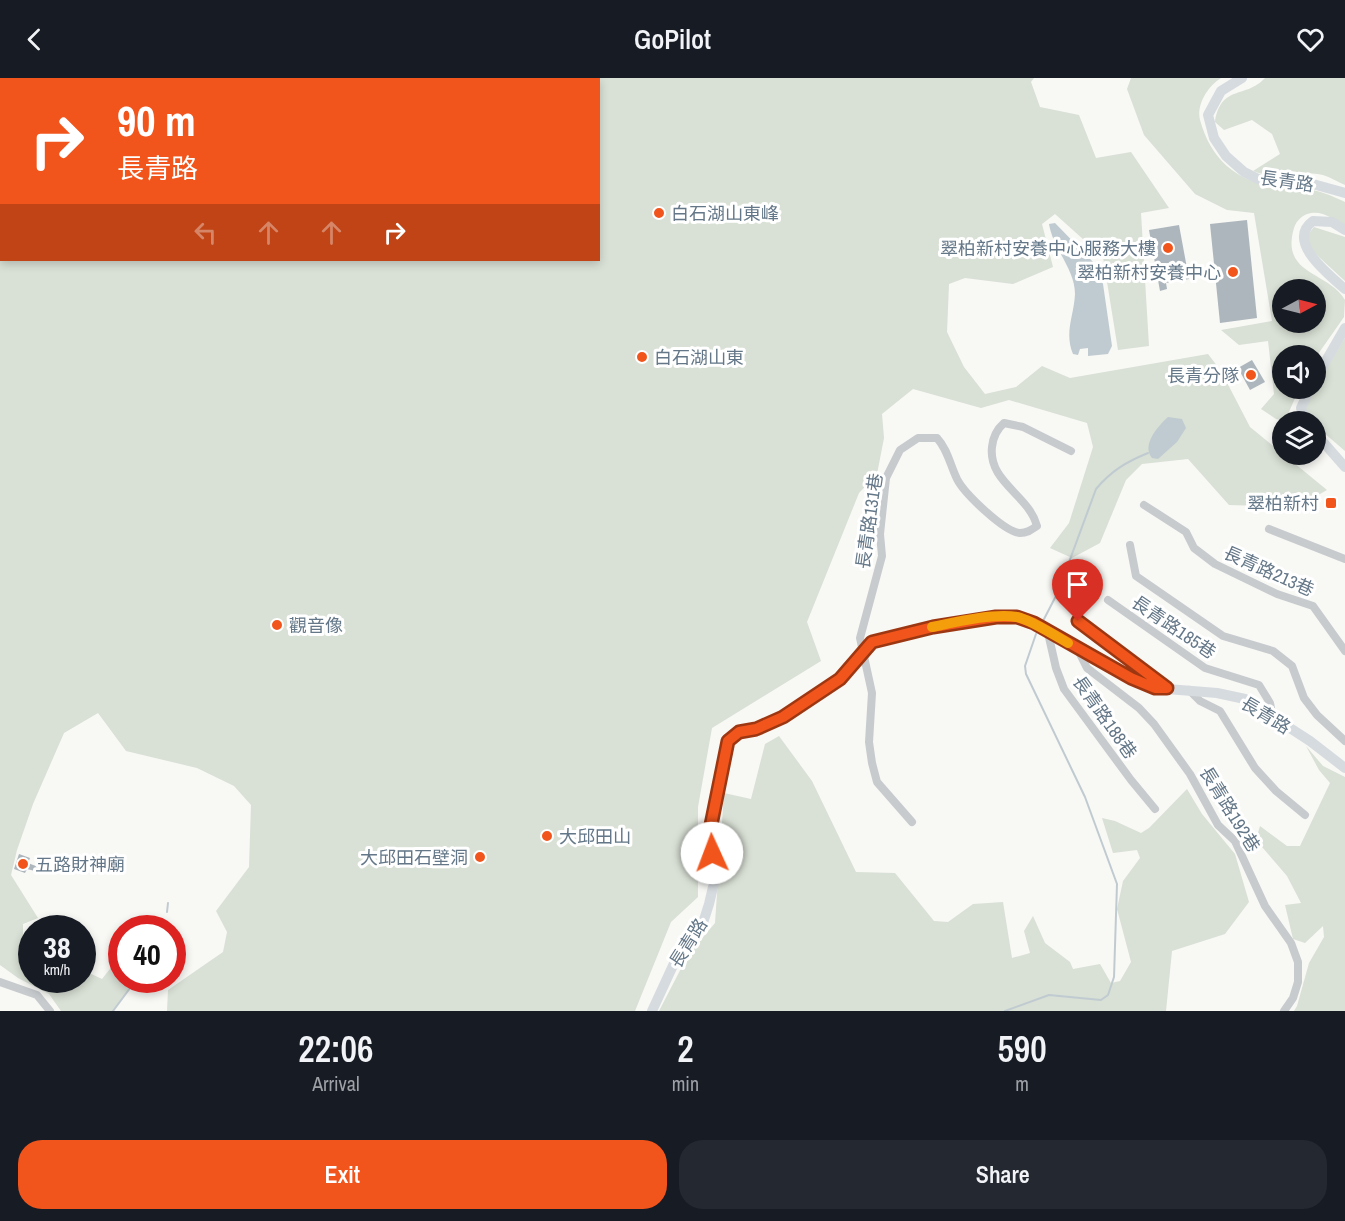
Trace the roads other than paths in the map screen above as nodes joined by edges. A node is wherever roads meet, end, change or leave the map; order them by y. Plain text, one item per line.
1 (1242, 78) edge
2 (1345, 193) edge
3 (1345, 230) edge
4 (1345, 289) edge
5 (1345, 328) edge
6 (1326, 361) edge
7 (1326, 445) edge
8 (1071, 451) dead end
9 (1345, 467) edge
10 (1144, 505) dead end
11 (1269, 529) dead end
12 (1130, 545) dead end
13 (1345, 559) edge
14 (1108, 600) dead end
15 (1078, 621) dead end
16 (1048, 633) junction
17 (1078, 650) junction
18 (1345, 651) edge
19 (861, 652) junction
20 (1167, 688) junction
21 (1189, 690) junction
22 (1273, 719) junction
23 (1345, 741) edge
24 (1345, 768) edge
25 (1155, 809) dead end
26 (1305, 815) dead end
27 (912, 822) dead end
28 (0, 982) edge
29 (50, 1011) edge
30 (652, 1011) edge
31 (1284, 1011) edge

1 - 2 street, 長青路
3 - 4 street, 長青路
5 - 6 street
7 - 9 street
8 - 19 street, 長青路131巷
10 - 18 street, 長青路213巷
11 - 13 street
12 - 23 street
14 - 22 street, 長青路185巷
15 - 20 street
16 - 17 street, 長青路
16 - 19 street, 長青路
16 - 25 street, 長青路188巷
17 - 20 street, 長青路
17 - 31 street, 長青路192巷
19 - 27 street, 長青路131巷
19 - 30 street, 長青路
20 - 21 street, 長青路
21 - 22 street, 長青路
21 - 26 street
22 - 24 street, 長青路
28 - 29 street

